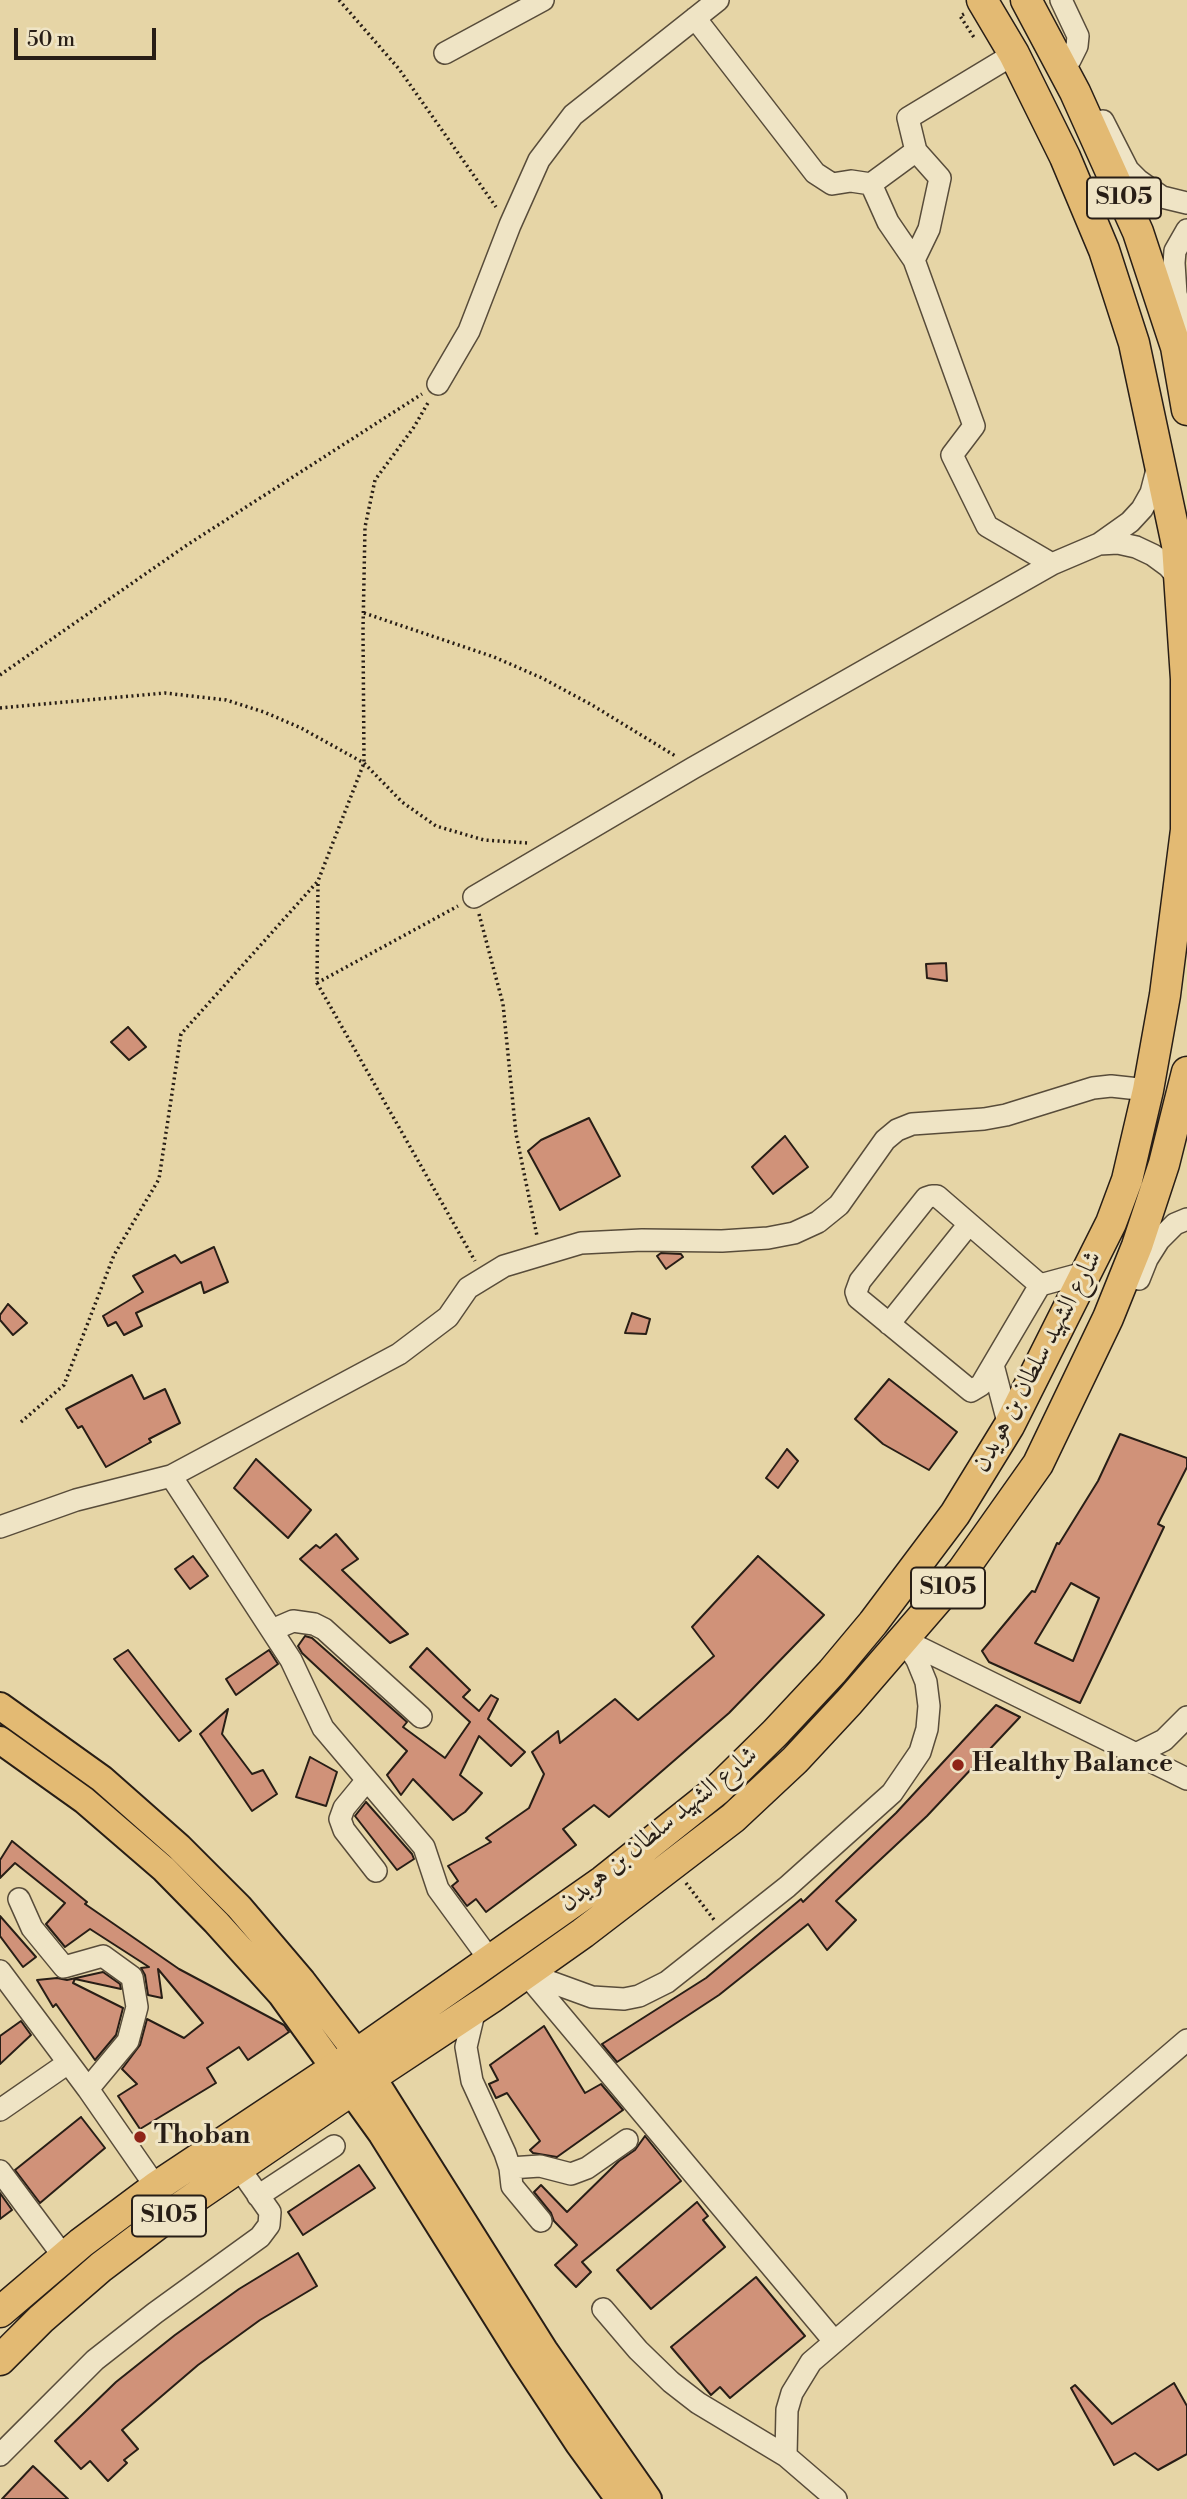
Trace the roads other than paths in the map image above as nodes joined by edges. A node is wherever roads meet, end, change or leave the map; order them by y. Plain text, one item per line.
1 (718, 0) edge
2 (982, 0) edge
3 (1026, 0) edge
4 (1061, 0) edge
5 (538, 1) edge
6 (695, 19) junction
7 (1060, 52) junction
8 (445, 53) dead end
9 (1014, 54) junction
10 (916, 150) junction
11 (871, 184) junction
12 (1187, 203) edge
13 (1187, 230) edge
14 (914, 260) junction
15 (1187, 329) edge
16 (1134, 343) junction
17 (438, 384) road end
18 (1187, 410) edge
19 (1187, 422) edge
20 (1159, 458) junction
21 (1099, 544) junction
22 (1052, 564) junction
23 (1180, 580) junction
24 (474, 897) road end
25 (1187, 1072) edge
26 (1148, 1090) junction
27 (1187, 1219) edge
28 (969, 1224) junction
29 (1088, 1272) junction
30 (1040, 1284) junction
31 (1108, 1318) junction
32 (889, 1324) junction
33 (993, 1365) junction
34 (1009, 1426) junction
35 (171, 1476) junction
36 (0, 1527) edge
37 (968, 1564) junction
38 (272, 1630) junction
39 (904, 1640) junction
40 (0, 1706) edge
41 (421, 1717) dead end
42 (1187, 1717) edge
43 (0, 1740) edge
44 (1136, 1754) junction
45 (1187, 1779) edge
46 (367, 1780) junction
47 (376, 1871) dead end
48 (19, 1899) dead end
49 (490, 1960) junction
50 (0, 1971) edge
51 (526, 1973) junction
52 (475, 2009) junction
53 (1187, 2040) edge
54 (68, 2063) junction
55 (355, 2072) junction
56 (88, 2089) junction
57 (0, 2110) edge
58 (628, 2140) dead end
59 (334, 2146) dead end
60 (239, 2168) junction
61 (510, 2168) junction
62 (0, 2171) edge
63 (156, 2187) junction
64 (258, 2196) junction
65 (541, 2221) dead end
66 (64, 2257) junction
67 (4, 2309) edge
68 (603, 2309) dead end
69 (834, 2341) junction
70 (0, 2360) edge
71 (0, 2455) edge
72 (786, 2456) junction
73 (619, 2499) edge
74 (648, 2499) edge
75 (836, 2499) edge

1 - 6 street
2 - 9 highway, شارع الشهيد سلطان بن هويدن / S105
3 - 7 highway, S105
4 - 7 street
5 - 8 street
6 - 11 street
6 - 17 street
7 - 12 street
7 - 18 highway, S105
9 - 10 street
9 - 16 highway, شارع الشهيد سلطان بن هويدن / S105
10 - 11 street
10 - 14 street
11 - 14 street
13 - 15 street
14 - 22 street
16 - 19 highway
16 - 20 highway, شارع الشهيد سلطان بن هويدن / S105
20 - 21 street
20 - 23 highway, شارع الشهيد سلطان بن هويدن / S105
21 - 22 street
21 - 23 street
22 - 24 street
23 - 26 highway, شارع الشهيد سلطان بن هويدن / S105
25 - 31 highway, شارع الشهيد سلطان بن هويدن / S105
26 - 29 highway, شارع الشهيد سلطان بن هويدن / S105
26 - 35 street
27 - 31 street
28 - 30 street
28 - 32 street
28 - 32 street
29 - 30 street
29 - 34 highway, شارع الشهيد سلطان بن هويدن / S105
30 - 33 street
31 - 37 highway, شارع الشهيد سلطان بن هويدن / S105
32 - 33 street
33 - 34 street
34 - 37 highway
34 - 49 highway, شارع الشهيد سلطان بن هويدن / S105
35 - 36 street
35 - 38 street
37 - 39 highway, شارع الشهيد سلطان بن هويدن / S105
38 - 41 street
38 - 46 street
39 - 44 street
39 - 51 highway, شارع الشهيد سلطان بن هويدن / S105
39 - 51 street
40 - 55 main road
42 - 44 street
43 - 55 main road
44 - 45 street
46 - 47 street
46 - 49 street
48 - 56 street
49 - 55 highway, شارع الشهيد سلطان بن هويدن / S105
50 - 54 street
51 - 52 highway, شارع الشهيد سلطان بن هويدن / S105
51 - 69 street
52 - 55 highway, شارع الشهيد سلطان بن هويدن / S105
52 - 61 street
53 - 69 street
54 - 56 street
54 - 57 street
55 - 60 highway, شارع الشهيد سلطان بن هويدن / S105
55 - 63 highway, شارع الشهيد سلطان بن هويدن / S105
55 - 73 main road
55 - 74 main road
56 - 63 street
58 - 61 street
59 - 64 street
60 - 64 street
60 - 70 highway, شارع الشهيد سلطان بن هويدن / S105
61 - 65 street
62 - 66 street
63 - 66 highway, شارع الشهيد سلطان بن هويدن / S105
64 - 71 street
66 - 67 highway, شارع الشهيد سلطان بن هويدن / S105
68 - 72 street
69 - 72 street
72 - 75 street

